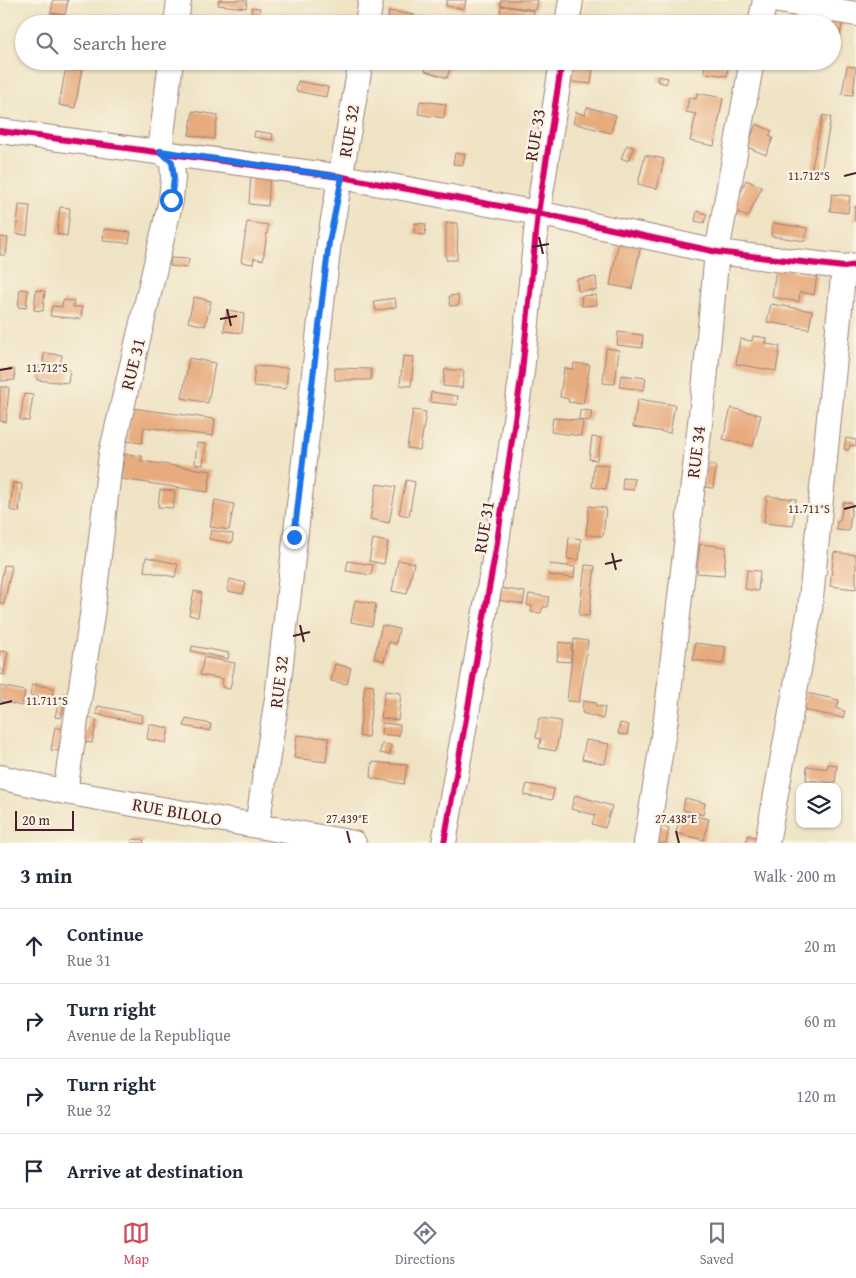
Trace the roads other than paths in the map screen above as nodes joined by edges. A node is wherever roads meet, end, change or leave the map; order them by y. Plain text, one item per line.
1 (179, 0) edge
2 (371, 0) edge
3 (571, 0) edge
4 (765, 0) edge
5 (773, 0) edge
6 (856, 14) edge
7 (177, 15) edge
8 (368, 15) edge
9 (568, 15) edge
10 (762, 15) edge
11 (170, 70) edge
12 (359, 70) edge
13 (561, 70) edge
14 (750, 70) edge
15 (0, 131) edge
16 (160, 151) junction
17 (342, 177) junction
18 (538, 213) junction
19 (717, 252) junction
20 (850, 266) edge
21 (0, 777) edge
22 (65, 792) junction
23 (257, 826) junction
24 (354, 843) edge
25 (444, 843) edge
26 (646, 843) edge
27 (767, 843) edge

1 - 7 street
2 - 8 street
3 - 9 street
4 - 10 street
5 - 6 street
11 - 16 street
12 - 17 street, RUE 32
13 - 18 street, RUE 33
14 - 19 street, RUE 34
15 - 16 street
16 - 17 street
16 - 22 street, RUE 31
17 - 18 street
17 - 23 street, RUE 32
18 - 19 street
18 - 25 street, RUE 31
19 - 20 street
19 - 26 street, RUE 34
20 - 27 street
21 - 22 street, RUE BILOLO
22 - 23 street, RUE BILOLO
23 - 24 street, RUE BILOLO

